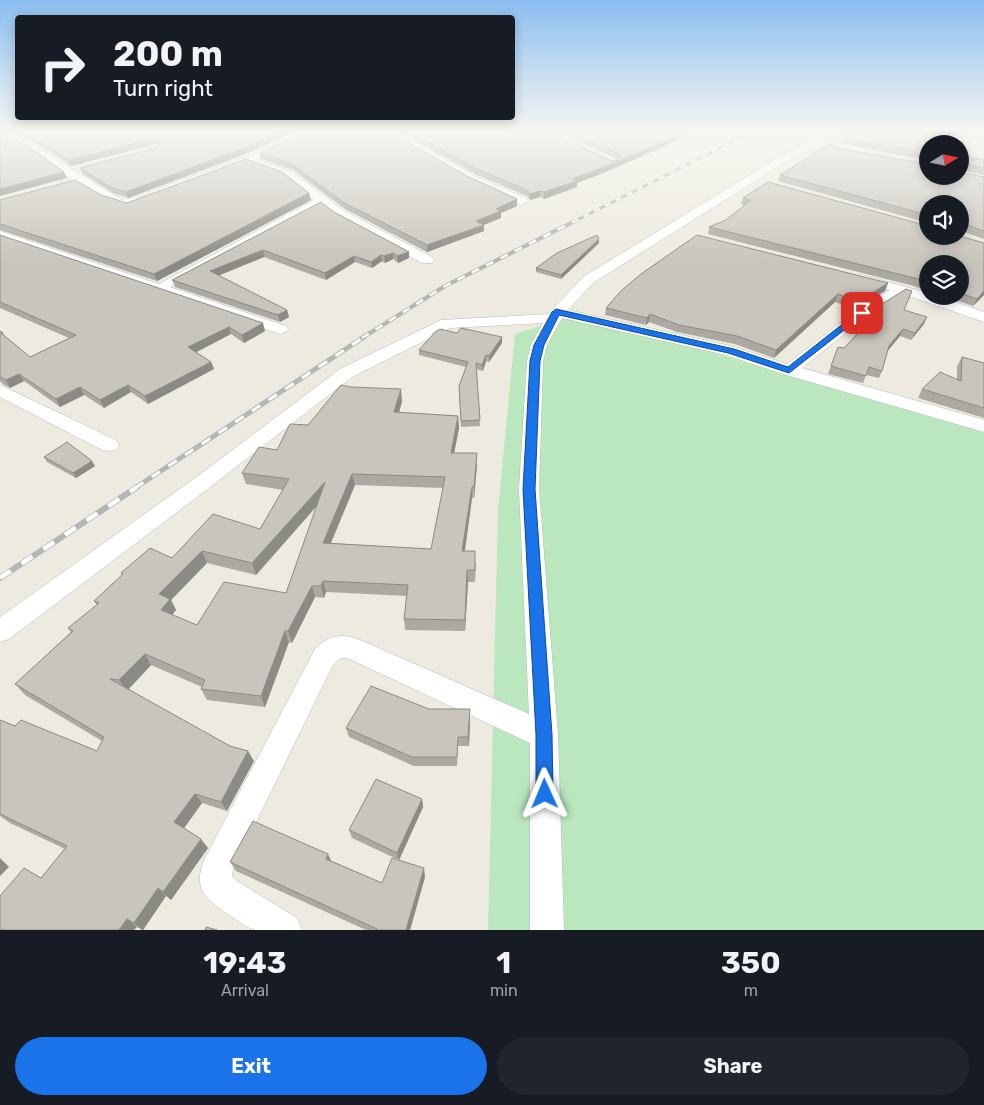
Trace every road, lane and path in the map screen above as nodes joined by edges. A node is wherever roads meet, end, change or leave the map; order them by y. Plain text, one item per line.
1 (76, 174) joint
2 (208, 174) edge
3 (289, 174) edge
4 (464, 174) edge
5 (773, 174) edge
6 (61, 185) edge
7 (322, 200) junction
8 (522, 201) dead end
9 (671, 230) junction
10 (0, 235) edge
11 (691, 236) dead end
12 (427, 260) dead end
13 (844, 275) edge
14 (160, 287) junction
15 (902, 289) junction
16 (555, 315) junction
17 (984, 317) edge
18 (280, 329) dead end
19 (789, 370) junction
20 (0, 390) edge
21 (984, 426) edge
22 (109, 446) dead end
23 (0, 632) edge
24 (544, 735) junction
25 (285, 930) edge
26 (547, 930) edge

1 - 2 street
1 - 6 street
3 - 7 street
4 - 8 street
5 - 9 street
7 - 12 street
7 - 14 street
9 - 11 street
9 - 16 street
10 - 14 street
13 - 15 street
14 - 18 street
15 - 17 street
15 - 19 street
16 - 19 street
16 - 23 street
16 - 24 street
19 - 21 street
20 - 22 street
24 - 25 street
24 - 26 street

